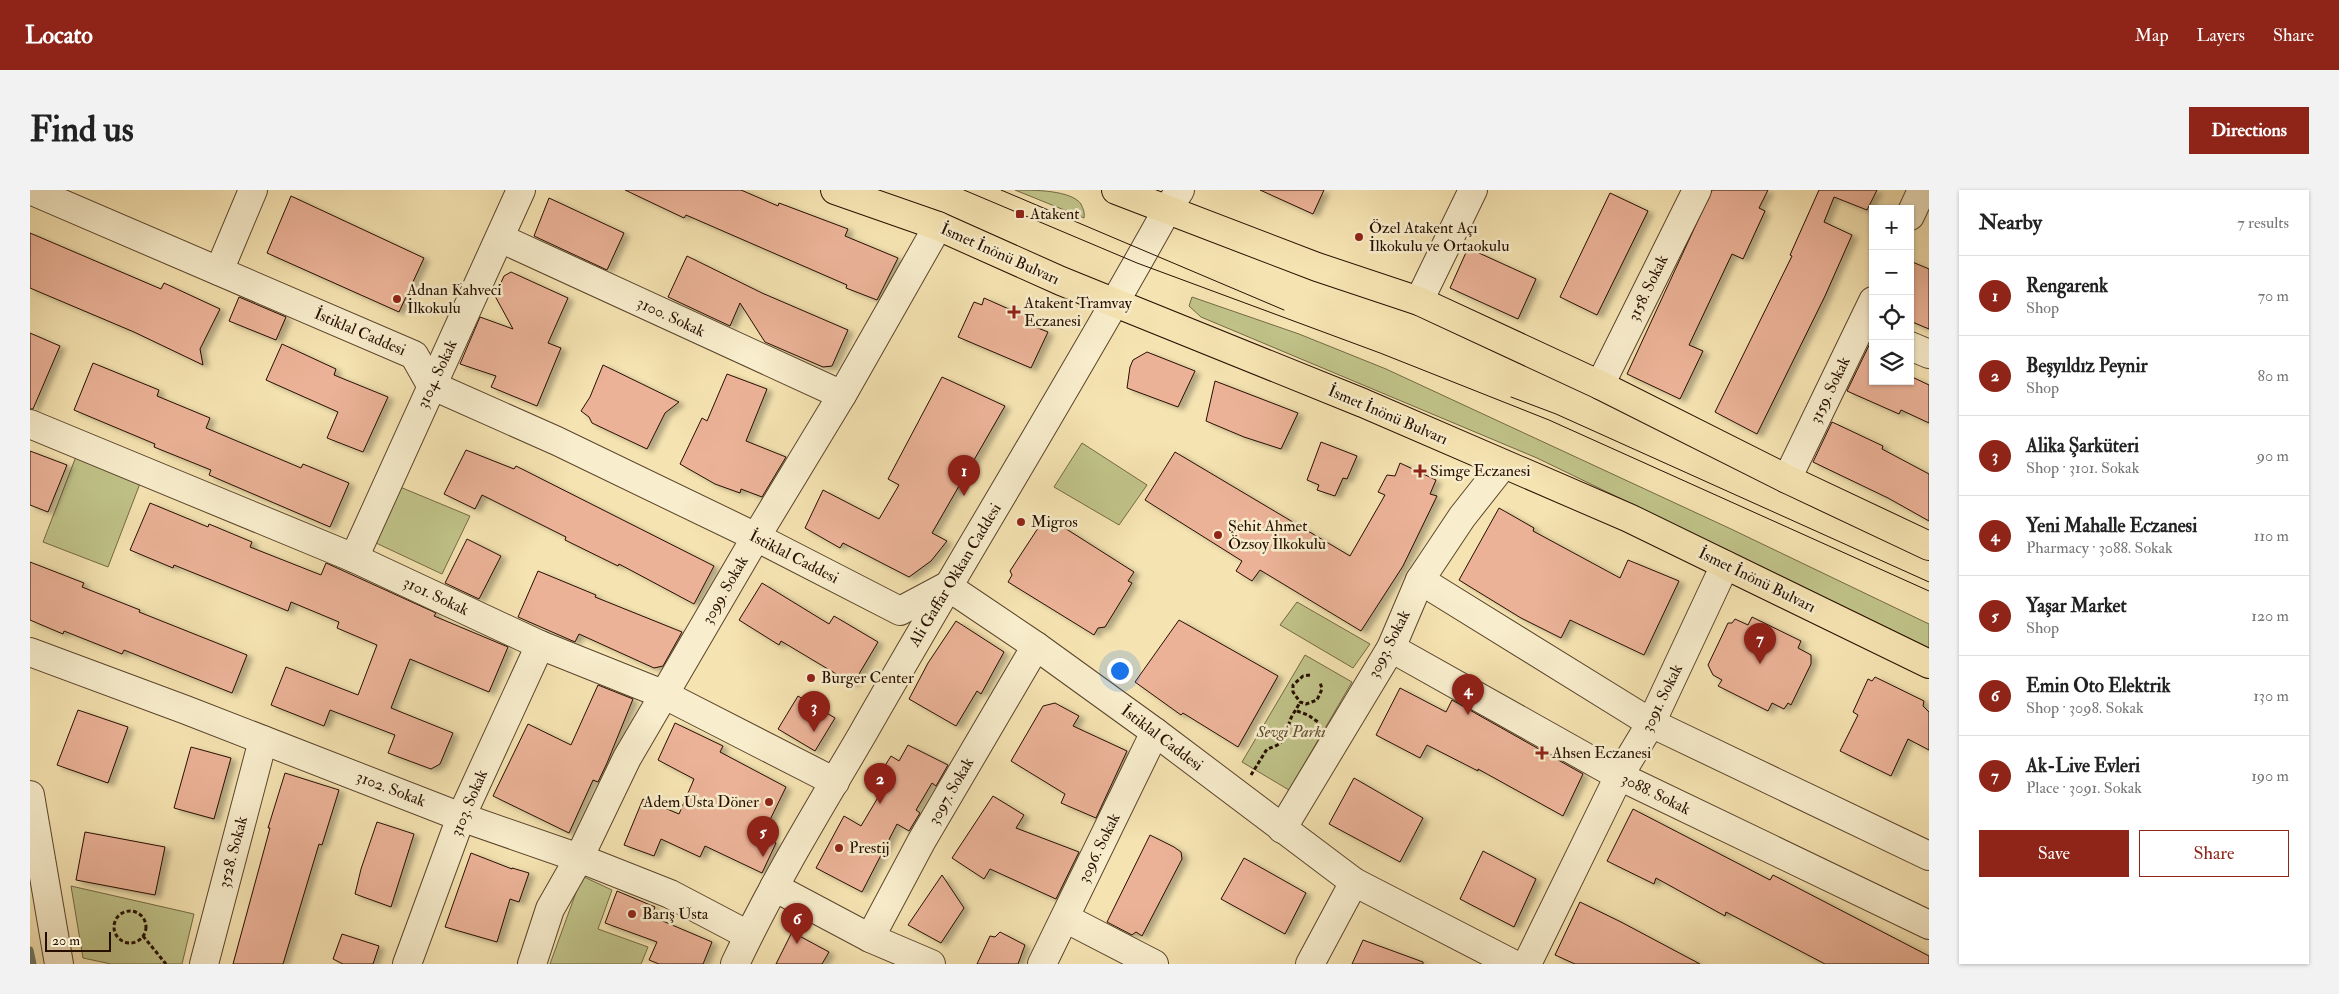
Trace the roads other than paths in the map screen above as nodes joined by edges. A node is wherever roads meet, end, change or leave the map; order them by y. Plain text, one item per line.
1 (30, 190) edge
2 (253, 190) edge
3 (521, 190) edge
4 (835, 190) edge
5 (1116, 190) edge
6 (1473, 190) edge
7 (1697, 190) edge
8 (1922, 190) edge
9 (1174, 200) edge
10 (1914, 207) edge
11 (938, 226) junction
12 (500, 238) junction
13 (220, 271) junction
14 (1419, 301) junction
15 (1116, 304) junction
16 (1869, 318) edge
17 (1914, 348) edge
18 (1929, 354) edge
19 (431, 385) junction
20 (1600, 385) junction
21 (842, 395) junction
22 (30, 424) edge
23 (1504, 465) junction
24 (1787, 479) junction
25 (756, 537) junction
26 (1929, 546) edge
27 (354, 558) junction
28 (1725, 564) junction
29 (1420, 580) junction
30 (946, 586) junction
31 (540, 645) junction
32 (1036, 646) junction
33 (1391, 648) junction
34 (30, 652) edge
35 (1929, 664) edge
36 (665, 695) junction
37 (1651, 723) junction
38 (1155, 732) junction
39 (263, 740) junction
40 (1619, 776) junction
41 (835, 782) junction
42 (31, 805) edge
43 (461, 817) junction
44 (1282, 829) junction
45 (1929, 856) edge
46 (579, 858) junction
47 (1354, 882) junction
48 (774, 887) junction
49 (1065, 918) junction
50 (1929, 925) edge
51 (748, 935) junction
52 (870, 938) junction
53 (59, 964) edge
54 (204, 964) edge
55 (407, 964) edge
56 (532, 964) edge
57 (735, 964) edge
58 (931, 964) edge
59 (1042, 964) edge
60 (1154, 964) edge
61 (1310, 964) edge
62 (1513, 964) edge
63 (1527, 964) edge

1 - 13 street, İstiklal Caddesi
2 - 13 street
3 - 12 street, 3104. Sokak
4 - 11 main road, İsmet İnönü Bulvarı
5 - 9 main road
6 - 14 street
7 - 20 street, 3158. Sokak
8 - 10 street
9 - 14 main road
9 - 15 street, Ali Gaffar Okkan Caddesi
11 - 15 main road, İsmet İnönü Bulvarı
11 - 21 street, 3099. Sokak
12 - 19 street, 3104. Sokak
12 - 21 street, 3100. Sokak
13 - 19 street, İstiklal Caddesi
14 - 20 main road
15 - 23 main road, İsmet İnönü Bulvarı
15 - 30 street, Ali Gaffar Okkan Caddesi
16 - 24 street, 3159. Sokak
17 - 18 street
19 - 25 street, İstiklal Caddesi
19 - 27 street, 3104. Sokak
20 - 24 main road
21 - 25 street, 3099. Sokak
22 - 27 street, 3101. Sokak
23 - 28 main road, İsmet İnönü Bulvarı
23 - 29 street, 3093. Sokak
24 - 26 main road
25 - 30 street, İstiklal Caddesi
25 - 36 street, 3099. Sokak
27 - 31 street, 3101. Sokak
28 - 35 main road, İsmet İnönü Bulvarı
28 - 37 street, 3091. Sokak
29 - 33 street, 3093. Sokak
29 - 37 street
30 - 32 street, İstiklal Caddesi
30 - 41 street, Ali Gaffar Okkan Caddesi
31 - 36 street, 3101. Sokak
31 - 43 street, 3103. Sokak
32 - 38 street, İstiklal Caddesi
32 - 52 street, 3097. Sokak
33 - 40 street, 3088. Sokak
33 - 44 street, 3093. Sokak
34 - 39 street, 3102. Sokak
36 - 41 street, 3101. Sokak
36 - 46 street, 3099. Sokak
37 - 40 street, 3091. Sokak
37 - 45 street
38 - 44 street, İstiklal Caddesi
38 - 49 street, 3096. Sokak
39 - 43 street, 3102. Sokak
39 - 54 street, 3528. Sokak
40 - 50 street, 3088. Sokak
40 - 63 street, 3091. Sokak
41 - 48 street, Ali Gaffar Okkan Caddesi
42 - 53 street
43 - 46 street, 3102. Sokak
43 - 55 street, 3103. Sokak
44 - 47 street, İstiklal Caddesi
46 - 51 street, 3102. Sokak
46 - 56 street, 3099. Sokak
47 - 61 street
47 - 62 street, İstiklal Caddesi
48 - 51 street, Ali Gaffar Okkan Caddesi
48 - 52 street
49 - 59 street, 3096. Sokak
49 - 60 street
51 - 57 street, Ali Gaffar Okkan Caddesi
52 - 58 street

